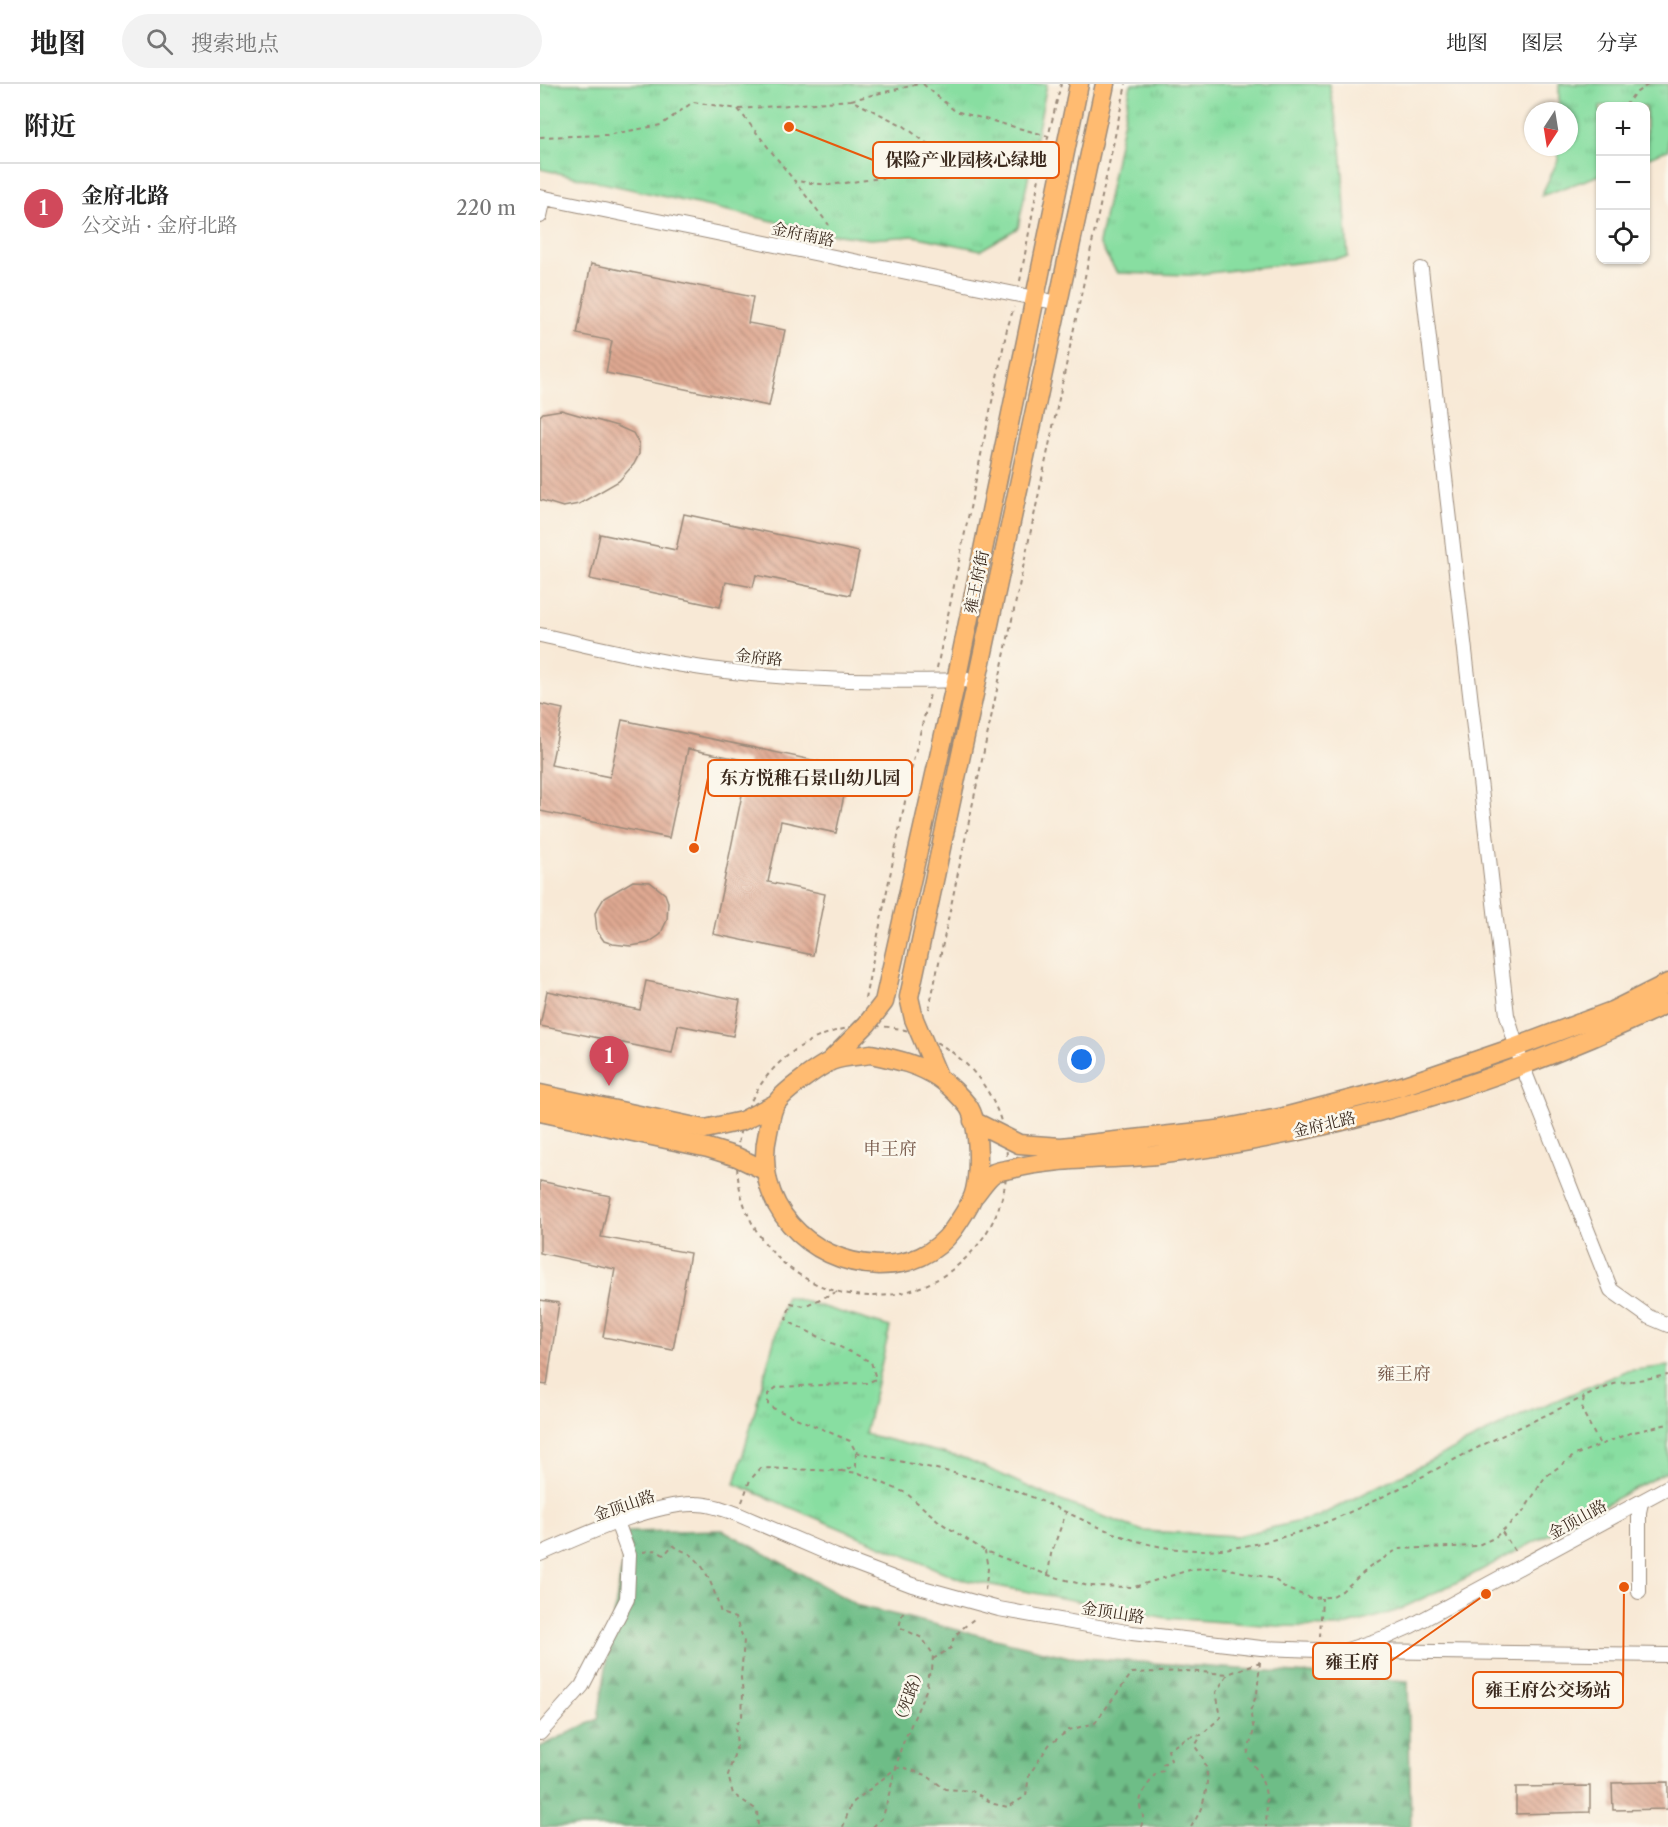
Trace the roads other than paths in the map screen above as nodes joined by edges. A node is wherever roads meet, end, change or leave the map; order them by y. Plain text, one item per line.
1 (1079, 84) edge
2 (1105, 84) edge
3 (542, 197) edge
4 (540, 216) edge
5 (1421, 269) dead end
6 (1026, 296) junction
7 (1059, 303) junction
8 (540, 635) edge
9 (978, 680) junction
10 (956, 681) junction
11 (1668, 983) edge
12 (1668, 1003) edge
13 (1516, 1047) junction
14 (831, 1060) junction
15 (1522, 1065) junction
16 (939, 1078) junction
17 (540, 1094) edge
18 (775, 1104) junction
19 (540, 1112) edge
20 (973, 1121) junction
21 (764, 1170) junction
22 (973, 1197) junction
23 (1668, 1325) edge
24 (1668, 1487) edge
25 (1641, 1503) junction
26 (617, 1522) junction
27 (540, 1554) edge
28 (1639, 1592) dead end
29 (1344, 1651) junction
30 (1668, 1655) edge
31 (540, 1733) edge

1 - 6 main road, 雍王府街
2 - 7 main road, 雍王府街
3 - 4 street
3 - 6 street, 金府南路
5 - 13 street
6 - 7 street, 金府南路
6 - 10 main road, 雍王府街
7 - 9 main road, 雍王府街
8 - 10 street, 金府路
9 - 10 street, 金府路
9 - 16 main road, 雍王府街
10 - 14 main road, 雍王府街
11 - 13 main road, 金府北路
12 - 15 main road, 金府北路
13 - 15 street
13 - 20 main road, 金府北路
14 - 16 main road
14 - 18 main road
15 - 22 main road, 金府北路
15 - 23 street
16 - 20 main road
17 - 18 main road
18 - 21 main road
19 - 21 main road
20 - 22 main road
21 - 22 main road
24 - 25 street, 金顶山路
25 - 28 street
25 - 29 street, 金顶山路
26 - 27 street, 金顶山路
26 - 29 street, 金顶山路
26 - 31 street
29 - 30 street

